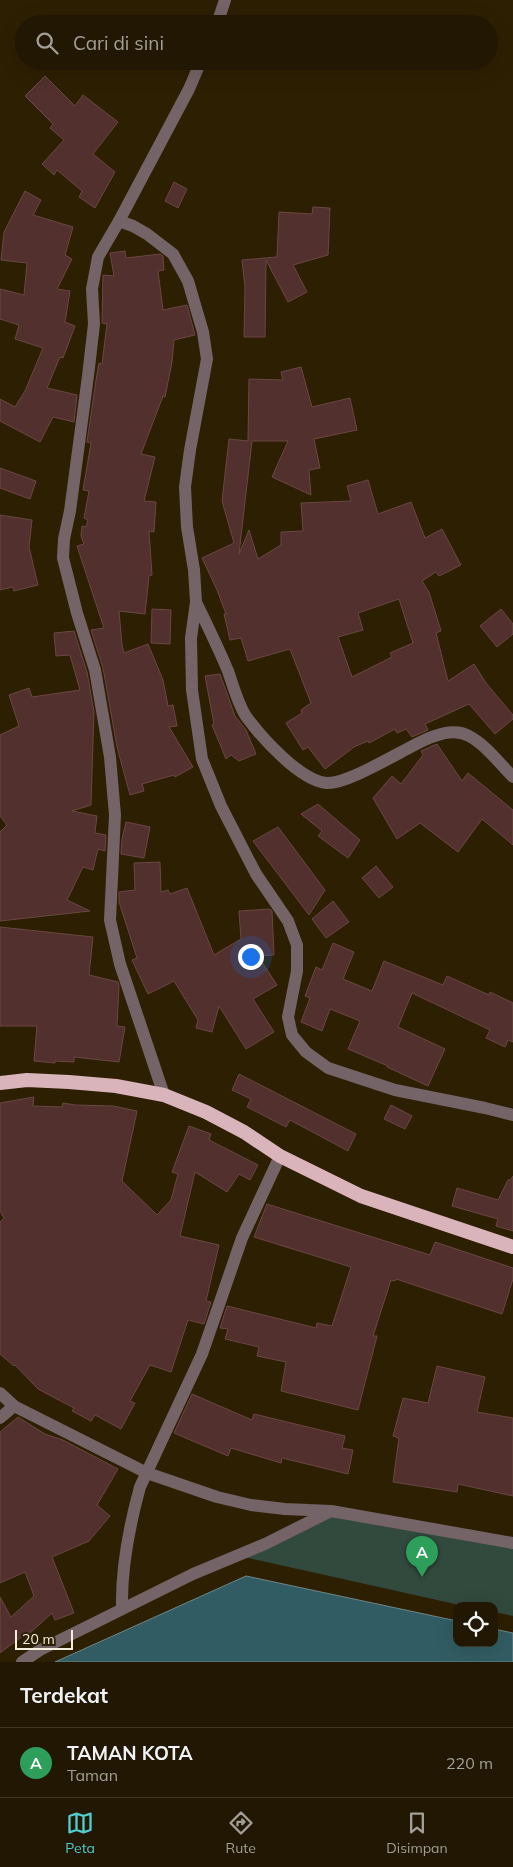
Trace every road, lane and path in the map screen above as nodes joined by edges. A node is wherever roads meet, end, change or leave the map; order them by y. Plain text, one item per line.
1 (225, 0) edge
2 (220, 15) edge
3 (197, 70) edge
4 (119, 220) junction
5 (196, 602) junction
6 (513, 777) edge
7 (0, 1083) edge
8 (164, 1095) junction
9 (513, 1116) edge
10 (280, 1156) junction
11 (513, 1247) edge
12 (0, 1393) edge
13 (14, 1406) junction
14 (0, 1418) edge
15 (147, 1473) junction
16 (331, 1511) junction
17 (513, 1543) edge
18 (122, 1609) junction
19 (22, 1662) edge

1 - 2 street
3 - 4 street
4 - 5 street
4 - 8 street
5 - 6 street
5 - 9 street
7 - 8 highway
8 - 10 highway
10 - 11 highway
10 - 15 street
12 - 13 street
13 - 14 street
13 - 15 street
15 - 16 street
15 - 18 street
16 - 17 street
16 - 18 street
18 - 19 street

